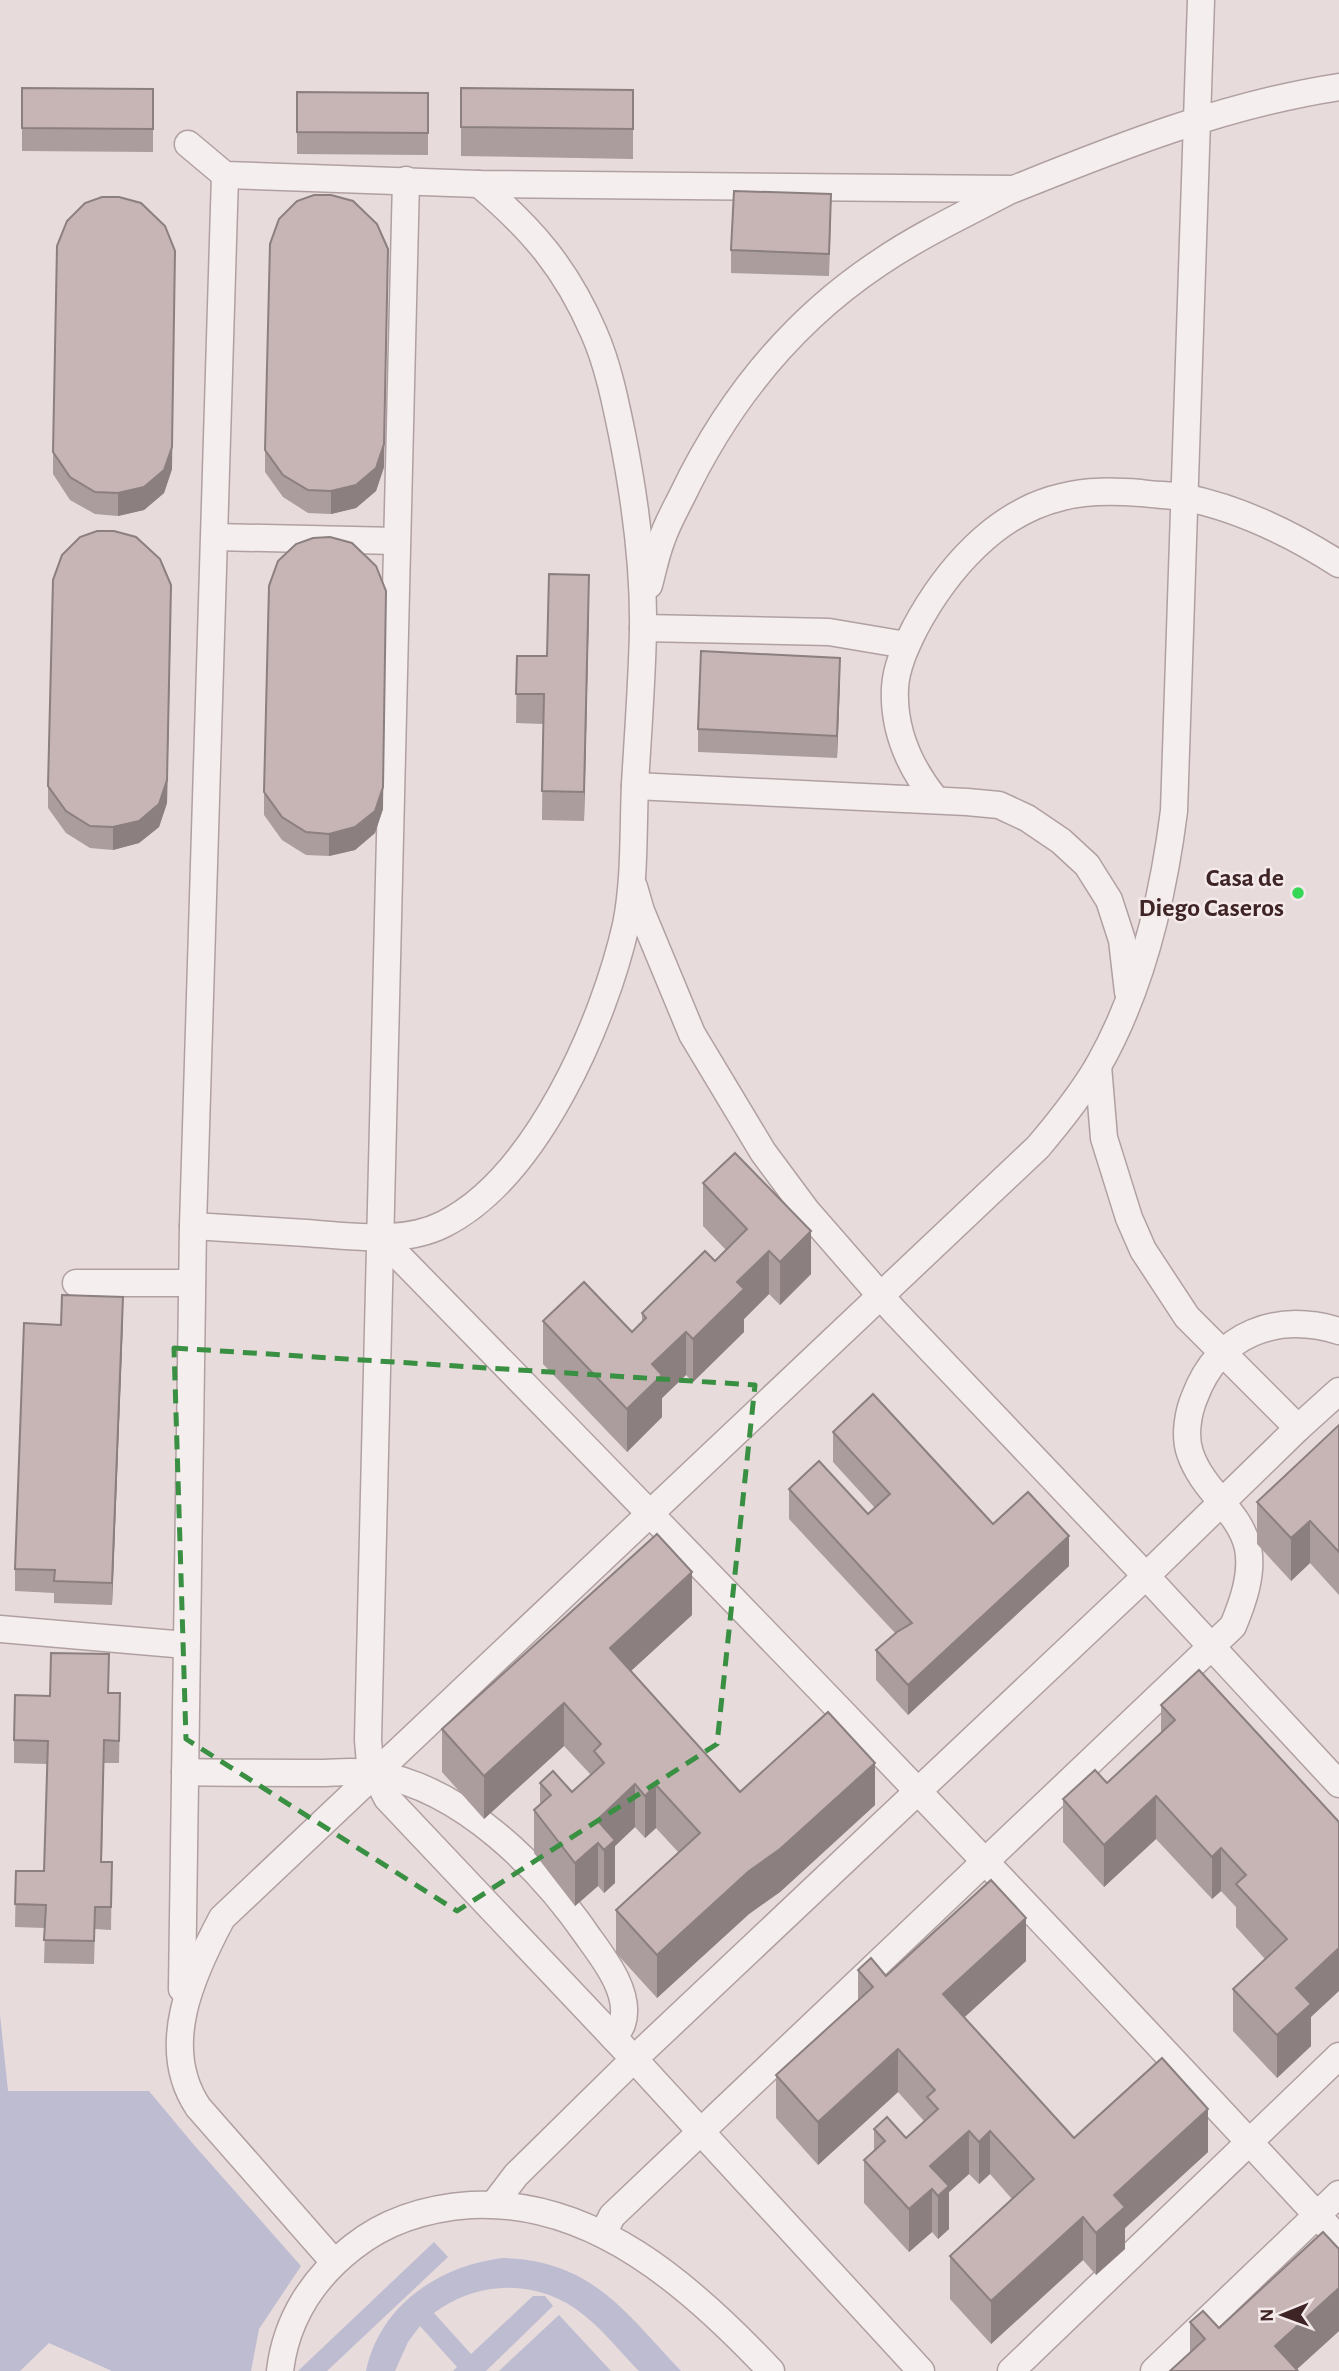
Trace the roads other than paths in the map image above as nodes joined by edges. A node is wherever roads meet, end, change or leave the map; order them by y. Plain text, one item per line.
1 (1201, 0) edge
2 (1339, 87) edge
3 (1197, 121) junction
4 (188, 144) dead end
5 (225, 175) junction
6 (405, 180) junction
7 (479, 184) junction
8 (1014, 189) junction
9 (1183, 497) junction
10 (215, 537) junction
11 (396, 541) junction
12 (1339, 564) edge
13 (643, 618) junction
14 (906, 645) junction
15 (635, 786) junction
16 (936, 800) junction
17 (631, 875) junction
18 (1129, 999) junction
19 (1098, 1066) junction
20 (193, 1226) junction
21 (380, 1237) junction
22 (76, 1283) dead end
23 (192, 1283) junction
24 (879, 1295) junction
25 (1339, 1331) edge
26 (1221, 1353) junction
27 (1339, 1391) edge
28 (1298, 1428) junction
29 (1221, 1503) junction
30 (650, 1513) junction
31 (1146, 1576) junction
32 (0, 1629) edge
33 (186, 1645) junction
34 (1212, 1647) junction
35 (185, 1772) junction
36 (374, 1773) junction
37 (1339, 1784) edge
38 (918, 1792) junction
39 (986, 1862) junction
40 (181, 2015) junction
41 (614, 2038) junction
42 (1339, 2056) edge
43 (634, 2059) junction
44 (700, 2133) junction
45 (1249, 2143) junction
46 (1339, 2194) edge
47 (494, 2204) junction
48 (1317, 2215) junction
49 (603, 2234) junction
50 (1339, 2239) edge
51 (334, 2262) junction
52 (280, 2371) edge
53 (771, 2371) edge
54 (921, 2371) edge
55 (1011, 2371) edge
56 (1154, 2371) edge

1 - 3 lane
2 - 3 lane
3 - 8 lane
3 - 9 lane
4 - 5 lane
5 - 6 lane
5 - 10 lane
6 - 7 lane
6 - 11 lane
7 - 8 lane
7 - 13 lane
8 - 13 lane
9 - 12 lane
9 - 14 lane
9 - 18 lane
10 - 11 lane
10 - 20 lane
11 - 21 lane
13 - 14 lane
13 - 15 lane
14 - 16 lane
15 - 16 lane
15 - 17 lane
16 - 18 lane
17 - 21 lane
17 - 24 lane
18 - 19 lane
19 - 24 lane
19 - 26 lane
20 - 21 lane
20 - 23 lane
21 - 30 lane
21 - 36 lane
22 - 23 lane
23 - 33 lane
24 - 30 lane
24 - 31 lane
25 - 26 lane
26 - 28 lane
26 - 29 lane
27 - 28 lane
28 - 29 lane
29 - 31 lane
29 - 34 lane
30 - 36 lane
30 - 38 lane
31 - 34 lane
31 - 38 lane
32 - 33 lane
33 - 35 lane
34 - 37 lane
34 - 39 lane
35 - 36 lane
35 - 40 lane
36 - 40 lane
36 - 41 lane
36 - 41 lane
38 - 39 lane
38 - 43 lane
39 - 44 lane
39 - 45 lane
40 - 51 lane
41 - 43 lane
42 - 45 lane
43 - 44 lane
43 - 47 lane
44 - 49 lane
44 - 54 lane
45 - 48 lane
45 - 55 lane
46 - 48 lane
47 - 49 lane
47 - 51 lane
48 - 50 lane
48 - 56 lane
49 - 53 lane
51 - 52 lane

